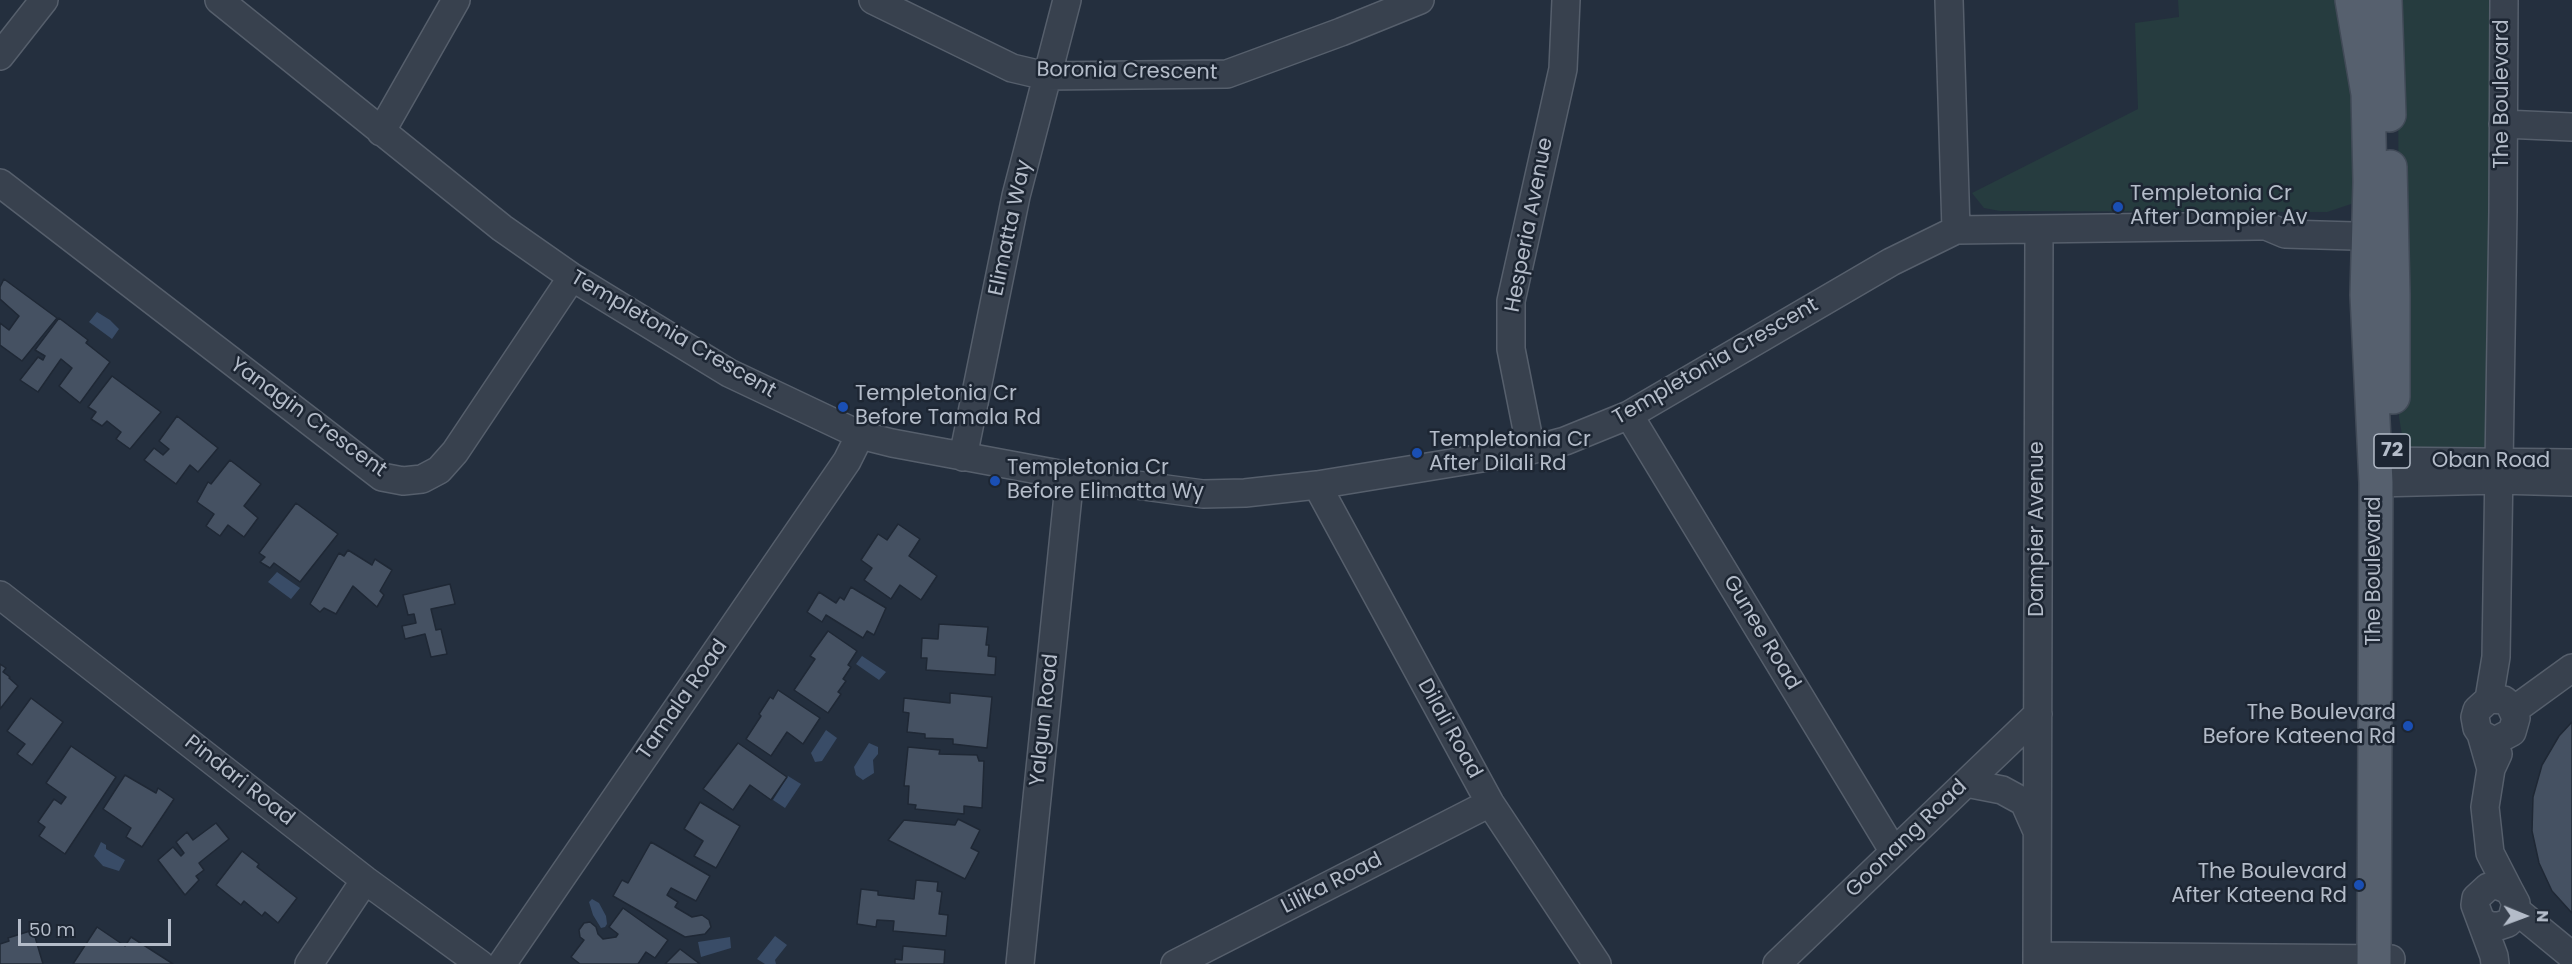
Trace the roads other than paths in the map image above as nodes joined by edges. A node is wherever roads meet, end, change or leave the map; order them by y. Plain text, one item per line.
1 (44, 0) edge
2 (219, 0) edge
3 (456, 0) edge
4 (873, 0) edge
5 (1067, 0) edge
6 (1420, 0) edge
7 (1566, 0) edge
8 (1949, 0) edge
9 (2352, 0) edge
10 (2385, 0) edge
11 (2504, 0) edge
12 (0, 56) edge
13 (1046, 76) junction
14 (2503, 124) junction
15 (2572, 127) edge
16 (381, 132) junction
17 (0, 183) edge
18 (2380, 227) junction
19 (2039, 229) junction
20 (1956, 230) junction
21 (572, 277) junction
22 (1629, 414) junction
23 (860, 435) junction
24 (1531, 450) junction
25 (963, 457) junction
26 (2572, 463) edge
27 (2499, 471) junction
28 (2384, 472) junction
29 (1070, 476) junction
30 (2572, 482) edge
31 (1317, 485) junction
32 (0, 595) edge
33 (2572, 668) edge
34 (2503, 703) junction
35 (2038, 714) junction
36 (2494, 735) junction
37 (1966, 783) junction
38 (1490, 803) junction
39 (2037, 830) junction
40 (1894, 852) junction
41 (2490, 853) junction
42 (365, 880) junction
43 (2504, 911) junction
44 (2572, 956) edge
45 (2037, 960) edge
46 (2495, 960) edge
47 (2383, 962) edge
48 (309, 964) edge
49 (480, 964) edge
50 (502, 964) edge
51 (1020, 964) edge
52 (1175, 964) edge
53 (1597, 964) edge
54 (1777, 964) edge

1 - 12 street
2 - 16 street, Templetonia Crescent
3 - 16 street
4 - 13 street, Boronia Crescent
5 - 13 street, Elimatta Way
6 - 13 street, Boronia Crescent
7 - 24 street, Hesperia Avenue
8 - 20 street
9 - 18 main road, The Boulevard / 72
10 - 18 main road, The Boulevard / 72
11 - 14 street, The Boulevard
13 - 25 street, Elimatta Way
14 - 15 street
14 - 27 street, The Boulevard
16 - 21 street, Templetonia Crescent
17 - 21 street, Yanagin Crescent
18 - 19 street, Templetonia Crescent
18 - 28 main road, The Boulevard / 72
19 - 20 street, Templetonia Crescent
19 - 35 street, Dampier Avenue
20 - 22 street, Templetonia Crescent
21 - 23 street, Templetonia Crescent
22 - 24 street, Templetonia Crescent
22 - 40 street, Gunee Road
23 - 25 street, Templetonia Crescent
23 - 50 street, Tamala Road
24 - 31 street, Templetonia Crescent
25 - 29 street, Templetonia Crescent
26 - 27 street, Oban Road
27 - 28 street, Oban Road
27 - 30 street, Oban Road
27 - 34 street, The Boulevard
28 - 47 main road, The Boulevard / 72
29 - 31 street, Templetonia Crescent
29 - 51 street, Yalgun Road
31 - 38 street, Dilali Road
32 - 42 street, Pindari Road
33 - 34 street
34 - 36 street, The Boulevard
34 - 36 street, The Boulevard
35 - 37 street, Goonang Road
35 - 39 street, Dampier Avenue
36 - 41 street, The Boulevard
37 - 39 street, Dampier Avenue
37 - 40 street, Goonang Road
38 - 52 street, Lilika Road
38 - 53 street, Dilali Road
39 - 45 street, Dampier Avenue
40 - 54 street, Goonang Road
41 - 43 street, The Boulevard
41 - 43 street, The Boulevard
42 - 48 street
42 - 49 street, Pindari Road
43 - 44 street
43 - 46 street, The Boulevard
45 - 47 street

